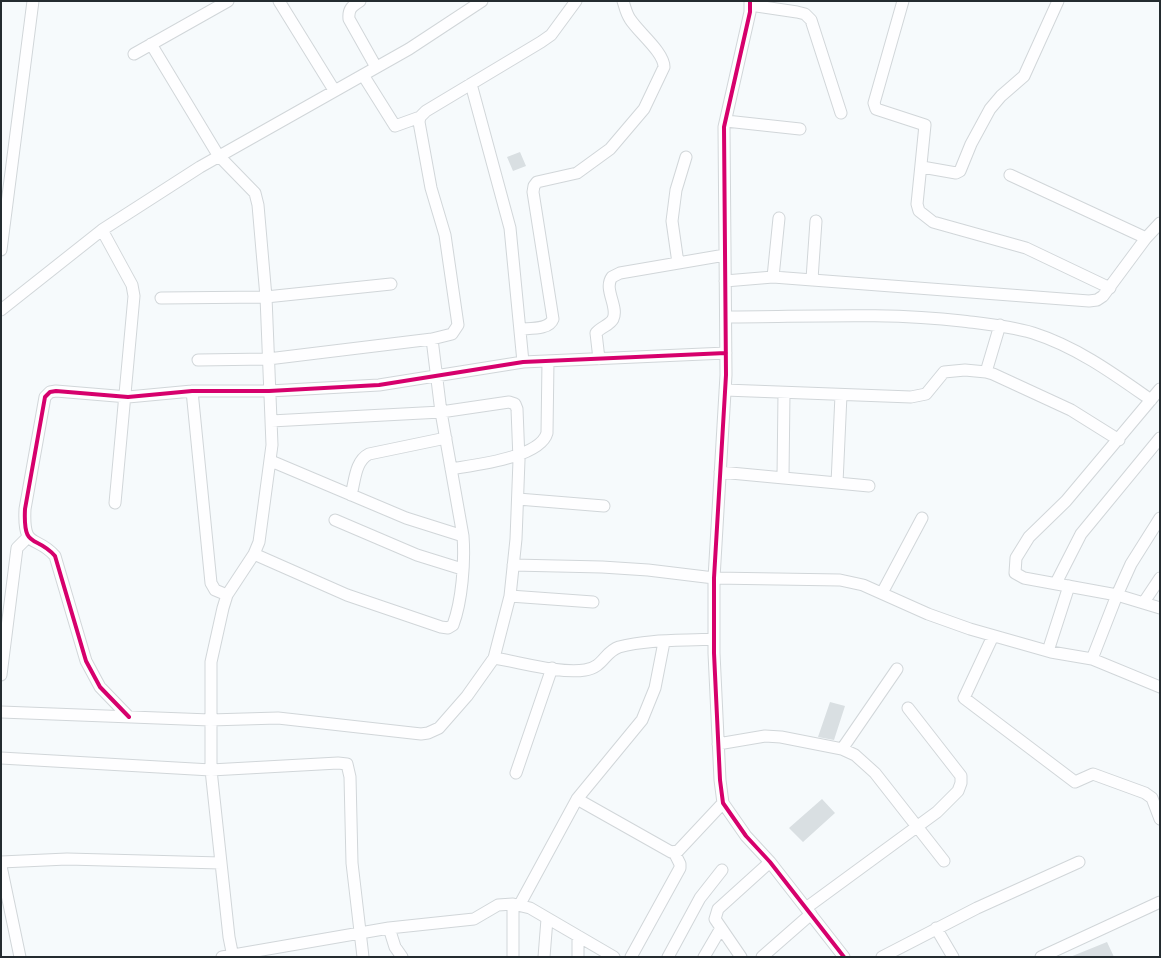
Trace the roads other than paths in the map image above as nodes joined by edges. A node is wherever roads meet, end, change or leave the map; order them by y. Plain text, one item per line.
1 (33, 1) edge
2 (228, 1) edge
3 (279, 1) edge
4 (360, 1) edge
5 (482, 1) edge
6 (576, 1) edge
7 (623, 1) edge
8 (903, 1) edge
9 (1058, 1) edge
10 (750, 3) edge
11 (151, 44) junction
12 (134, 54) dead end
13 (376, 67) junction
14 (363, 75) junction
15 (471, 84) junction
16 (334, 90) junction
17 (841, 113) dead end
18 (420, 117) junction
19 (726, 121) junction
20 (800, 129) dead end
21 (218, 155) junction
22 (686, 157) dead end
23 (922, 167) junction
24 (1010, 175) dead end
25 (779, 218) dead end
26 (816, 221) dead end
27 (1160, 223) edge
28 (102, 230) junction
29 (1146, 238) junction
30 (1, 250) edge
31 (725, 255) junction
32 (678, 263) junction
33 (773, 277) junction
34 (812, 279) junction
35 (725, 281) junction
36 (391, 284) dead end
37 (1110, 288) junction
38 (266, 297) junction
39 (161, 298) dead end
40 (1, 310) edge
41 (726, 317) junction
42 (1000, 325) junction
43 (520, 329) junction
44 (432, 339) junction
45 (726, 353) junction
46 (268, 359) junction
47 (599, 359) junction
48 (198, 360) dead end
49 (548, 361) junction
50 (522, 362) junction
51 (986, 372) junction
52 (436, 377) junction
53 (1160, 389) edge
54 (725, 390) junction
55 (269, 391) junction
56 (192, 392) junction
57 (784, 393) junction
58 (842, 395) junction
59 (124, 396) junction
60 (1151, 400) junction
61 (441, 412) junction
62 (271, 421) junction
63 (446, 438) junction
64 (1160, 438) edge
65 (1118, 440) junction
66 (519, 456) junction
67 (271, 461) junction
68 (451, 469) junction
69 (720, 472) junction
70 (783, 477) junction
71 (837, 483) junction
72 (869, 486) dead end
73 (351, 495) junction
74 (518, 499) junction
75 (115, 503) dead end
76 (604, 506) dead end
77 (922, 518) dead end
78 (1160, 518) edge
79 (335, 520) dead end
80 (463, 536) junction
81 (28, 537) junction
82 (254, 554) junction
83 (513, 565) junction
84 (462, 569) junction
85 (714, 578) junction
86 (1160, 578) edge
87 (1056, 583) junction
88 (1069, 586) junction
89 (882, 593) junction
90 (227, 595) junction
91 (1117, 595) junction
92 (510, 596) junction
93 (593, 602) dead end
94 (1144, 602) junction
95 (1160, 608) edge
96 (993, 636) junction
97 (714, 639) junction
98 (664, 642) junction
99 (1048, 651) junction
100 (494, 658) junction
101 (1092, 659) junction
102 (552, 668) junction
103 (897, 670) dead end
104 (1, 675) edge
105 (1160, 687) edge
106 (908, 708) dead end
107 (1, 712) edge
108 (129, 717) junction
109 (210, 720) junction
110 (718, 744) junction
111 (842, 749) junction
112 (1, 758) edge
113 (211, 770) junction
114 (516, 773) dead end
115 (577, 799) junction
116 (723, 803) junction
117 (1160, 819) edge
118 (916, 827) junction
119 (674, 852) junction
120 (944, 861) dead end
121 (1, 862) edge
122 (770, 862) junction
123 (1079, 862) dead end
124 (221, 863) junction
125 (1, 866) edge
126 (722, 870) dead end
127 (1160, 902) edge
128 (517, 904) junction
129 (808, 911) junction
130 (547, 919) junction
131 (389, 928) junction
132 (721, 928) junction
133 (936, 928) junction
134 (361, 933) junction
135 (578, 936) junction
136 (229, 956) edge
137 (611, 956) edge
138 (20, 957) edge
139 (363, 957) edge
140 (402, 957) edge
141 (513, 957) edge
142 (544, 957) edge
143 (578, 957) edge
144 (631, 957) edge
145 (668, 957) edge
146 (704, 957) edge
147 (741, 957) edge
148 (762, 957) edge
149 (844, 957) edge
150 (882, 957) edge
151 (953, 957) edge
152 (1041, 957) edge

1 - 30 street
2 - 11 street
3 - 16 street
4 - 13 street
5 - 13 street
6 - 15 street
7 - 43 street
8 - 23 street
9 - 23 street
10 - 17 street
10 - 19 street
11 - 12 street
11 - 21 street
13 - 14 street
14 - 16 street
14 - 18 street
15 - 18 street
15 - 43 street
16 - 21 street
18 - 44 street
19 - 20 street
19 - 31 street
21 - 28 street
21 - 38 street
22 - 32 street
23 - 37 street
24 - 29 street
25 - 33 street
26 - 34 street
27 - 29 street
28 - 40 street
28 - 59 street
29 - 37 street
31 - 32 street
31 - 35 street
32 - 47 street
33 - 34 street
33 - 35 street
34 - 37 street
35 - 41 street
36 - 38 street
38 - 39 street
38 - 46 street
41 - 42 street
41 - 45 street
42 - 51 street
42 - 60 street
43 - 50 street
44 - 46 street
44 - 52 street
45 - 47 street
45 - 54 street
46 - 48 street
46 - 55 street
47 - 49 street
49 - 50 street
49 - 66 street
50 - 52 street
51 - 58 street
51 - 65 street
52 - 55 street
52 - 61 street
53 - 60 street
54 - 57 street
54 - 69 street
55 - 56 street
55 - 62 street
56 - 59 street
56 - 90 street
57 - 58 street
57 - 70 street
58 - 71 street
59 - 75 street
59 - 81 street
60 - 65 street
61 - 62 street
61 - 63 street
61 - 66 street
62 - 67 street
63 - 68 street
63 - 73 street
64 - 87 street
65 - 87 street
66 - 68 street
66 - 74 street
67 - 73 street
67 - 82 street
68 - 80 street
69 - 70 street
69 - 85 street
70 - 71 street
71 - 72 street
73 - 80 street
74 - 76 street
74 - 83 street
77 - 89 street
78 - 91 street
79 - 84 street
80 - 84 street
81 - 104 street
81 - 108 street
82 - 84 street
82 - 90 street
83 - 85 street
83 - 92 street
85 - 89 street
85 - 97 street
86 - 94 street
87 - 88 street
88 - 91 street
88 - 99 street
89 - 96 street
90 - 109 street
91 - 94 street
91 - 101 street
92 - 93 street
92 - 100 street
94 - 95 street
96 - 99 street
96 - 117 street
97 - 98 street
97 - 110 street
98 - 102 street
98 - 115 street
99 - 101 street
100 - 102 street
100 - 109 street
101 - 105 street
102 - 114 street
103 - 111 street
106 - 118 street
107 - 108 street
108 - 109 street
109 - 113 street
110 - 111 street
110 - 116 street
111 - 118 street
112 - 113 street
113 - 124 street
113 - 134 street
115 - 119 street
115 - 128 street
116 - 119 street
116 - 122 street
118 - 120 street
118 - 129 street
119 - 144 street
121 - 124 street
122 - 129 street
122 - 132 street
123 - 133 street
124 - 136 street
125 - 138 street
126 - 145 street
127 - 152 street
128 - 130 street
128 - 131 street
128 - 141 street
129 - 148 street
129 - 149 street
130 - 135 street
130 - 142 street
131 - 134 street
131 - 140 street
132 - 146 street
132 - 147 street
133 - 150 street
133 - 151 street
134 - 136 street
134 - 139 street
135 - 137 street
135 - 143 street

